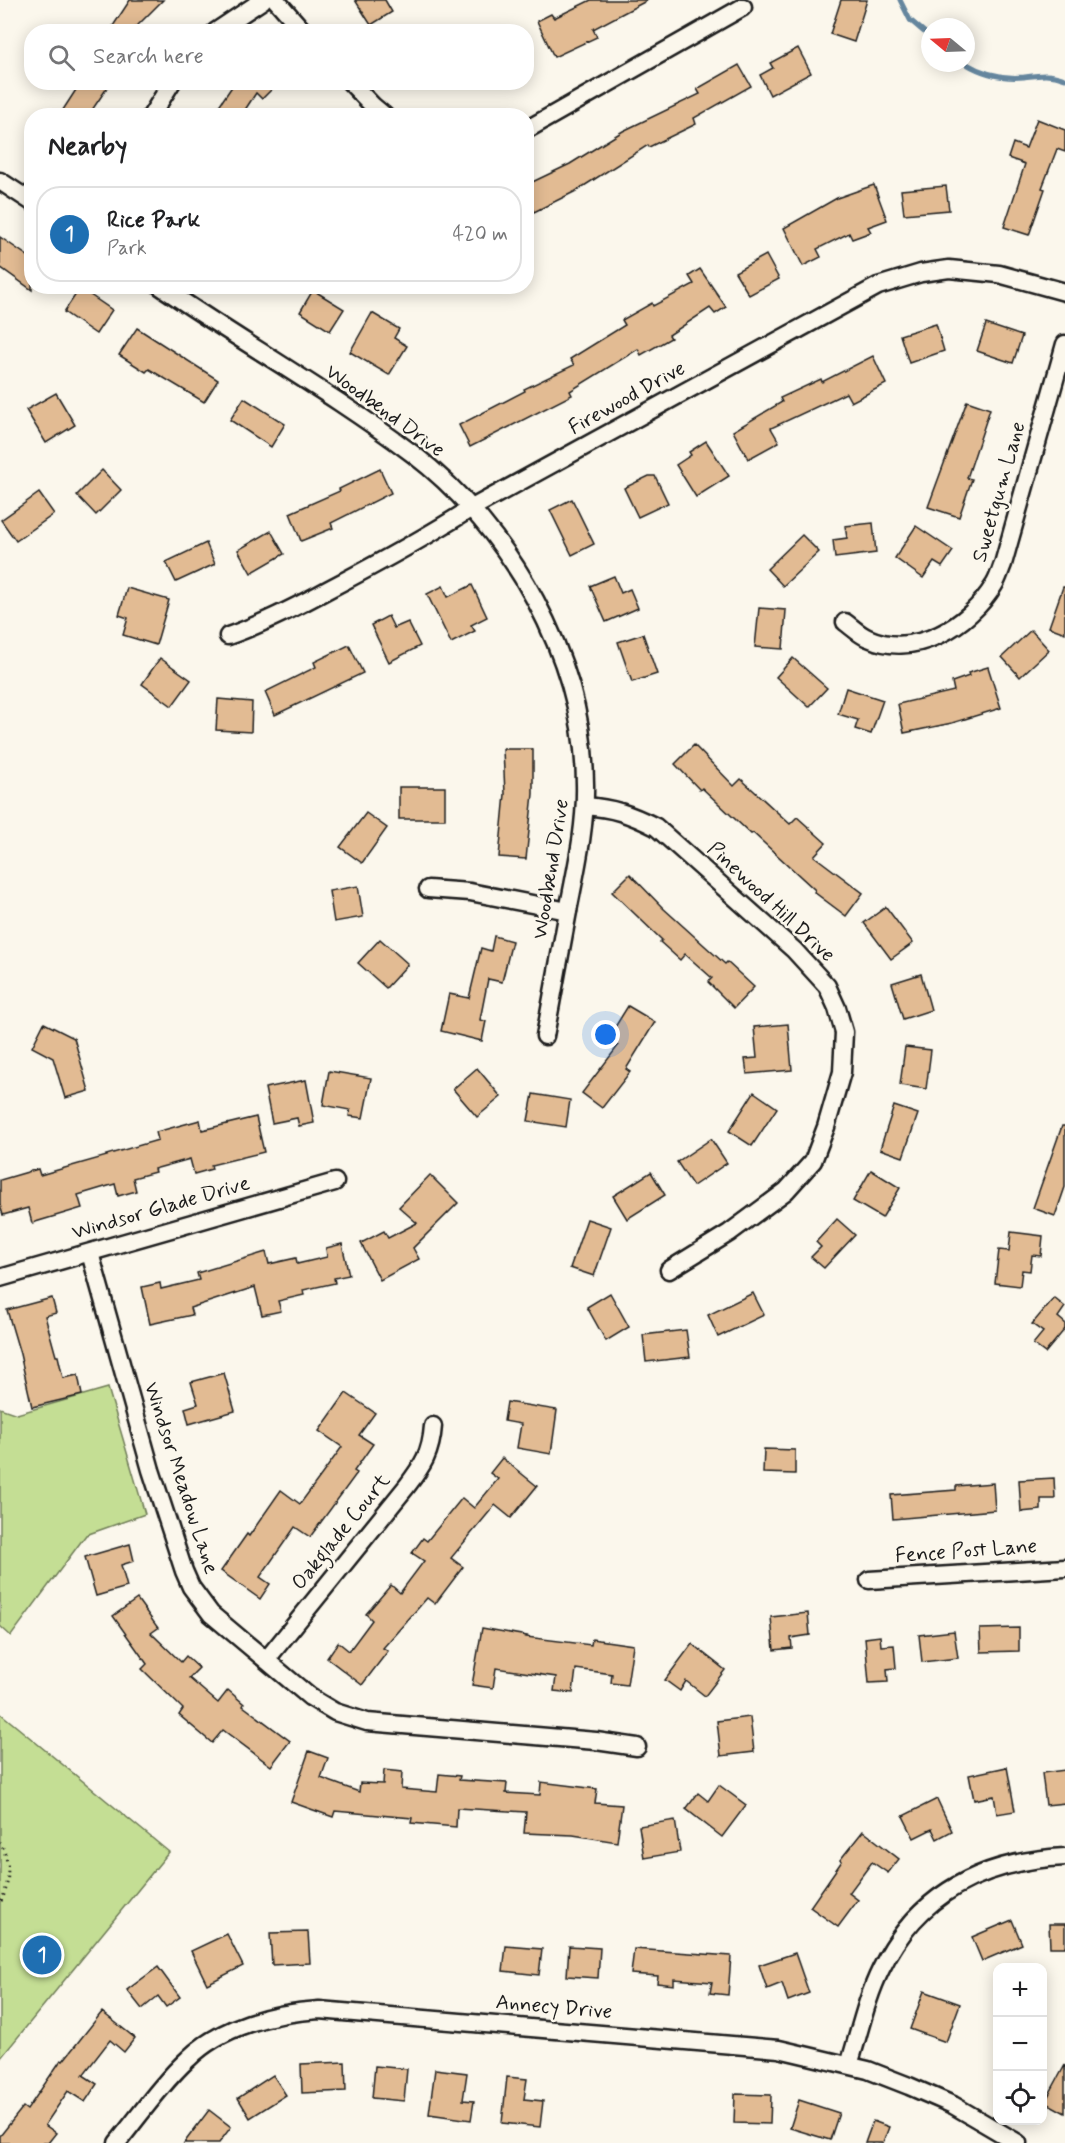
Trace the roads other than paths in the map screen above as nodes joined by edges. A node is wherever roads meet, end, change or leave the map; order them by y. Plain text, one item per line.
1 (262, 0) edge
2 (276, 0) edge
3 (743, 7) dead end
4 (227, 24) edge
5 (297, 24) edge
6 (167, 90) edge
7 (358, 90) edge
8 (156, 108) edge
9 (375, 108) edge
10 (534, 126) edge
11 (0, 181) edge
12 (24, 197) edge
13 (1065, 292) edge
14 (172, 294) edge
15 (1065, 344) edge
16 (470, 509) junction
17 (845, 622) dead end
18 (228, 636) dead end
19 (585, 806) junction
20 (428, 890) dead end
21 (568, 911) junction
22 (545, 1036) dead end
23 (334, 1182) dead end
24 (90, 1253) junction
25 (669, 1270) dead end
26 (0, 1278) edge
27 (433, 1426) dead end
28 (1065, 1568) edge
29 (869, 1580) dead end
30 (267, 1659) junction
31 (636, 1747) dead end
32 (1065, 1857) edge
33 (849, 2065) junction
34 (117, 2143) edge
35 (1018, 2143) edge

1 - 4 street
2 - 5 street
3 - 10 street
6 - 8 street
7 - 9 street
11 - 12 street
13 - 16 street, Firewood Drive
14 - 16 street, Woodbend Drive
15 - 17 street, Sweetgum Lane
16 - 18 street, Firewood Drive
16 - 19 street, Woodbend Drive
19 - 21 street, Woodbend Drive
19 - 25 street, Pinewood Hill Drive
20 - 21 street
21 - 22 street, Woodbend Drive
23 - 24 street, Windsor Glade Drive
24 - 26 street, Windsor Glade Drive
24 - 30 street, Windsor Meadow Lane
27 - 30 street, Oakglade Court
28 - 29 street, Fence Post Lane
30 - 31 street, Windsor Meadow Lane
32 - 33 street
33 - 34 street, Annecy Drive
33 - 35 street, Annecy Drive

